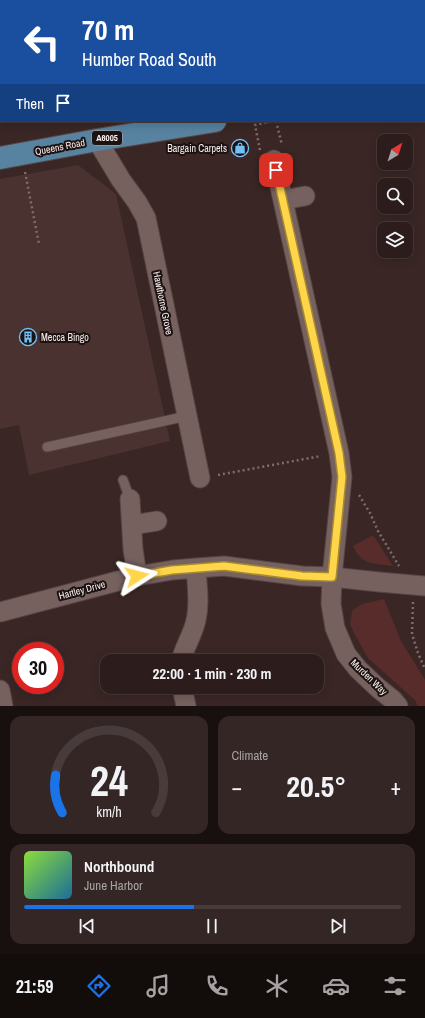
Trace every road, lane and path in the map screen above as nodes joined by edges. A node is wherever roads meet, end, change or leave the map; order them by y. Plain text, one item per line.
1 (203, 122) edge
2 (268, 122) edge
3 (141, 127) edge
4 (97, 140) junction
5 (22, 154) junction
6 (0, 158) edge
7 (274, 160) joint
8 (305, 196) dead end
9 (283, 200) junction
10 (39, 244) dead end
11 (187, 416) junction
12 (47, 447) dead end
13 (339, 453) junction
14 (342, 477) junction
15 (200, 478) joint
16 (123, 480) dead end
17 (130, 499) joint
18 (157, 521) dead end
19 (132, 525) junction
20 (196, 568) junction
21 (137, 576) junction
22 (332, 577) junction
23 (421, 585) edge
24 (0, 612) edge
25 (182, 654) edge
26 (425, 669) edge
27 (0, 690) edge
28 (183, 694) edge
29 (3, 706) edge
30 (186, 706) edge
31 (398, 706) edge

1 - 3 main road, Queens Road / A6005
2 - 7 path
3 - 4 main road, Queens Road / A6005
4 - 5 main road, Queens Road / A6005
4 - 11 street, Hawthorne Grove
5 - 6 main road, Queens Road / A6005
5 - 10 path
7 - 9 street, Murden Way
8 - 9 street
9 - 13 street, Murden Way
11 - 12 lane
11 - 15 street, Hawthorne Grove
13 - 14 street, Murden Way
13 - 15 path
14 - 22 street, Murden Way
14 - 23 path
16 - 17 lane
17 - 19 street
18 - 19 street
19 - 21 street
20 - 21 street, Hartley Drive
20 - 22 street, Hartley Drive
20 - 25 street
21 - 24 street, Hartley Drive
22 - 23 street, Hartley Drive
22 - 31 street, Murden Way
23 - 26 path
27 - 29 street
28 - 30 street

